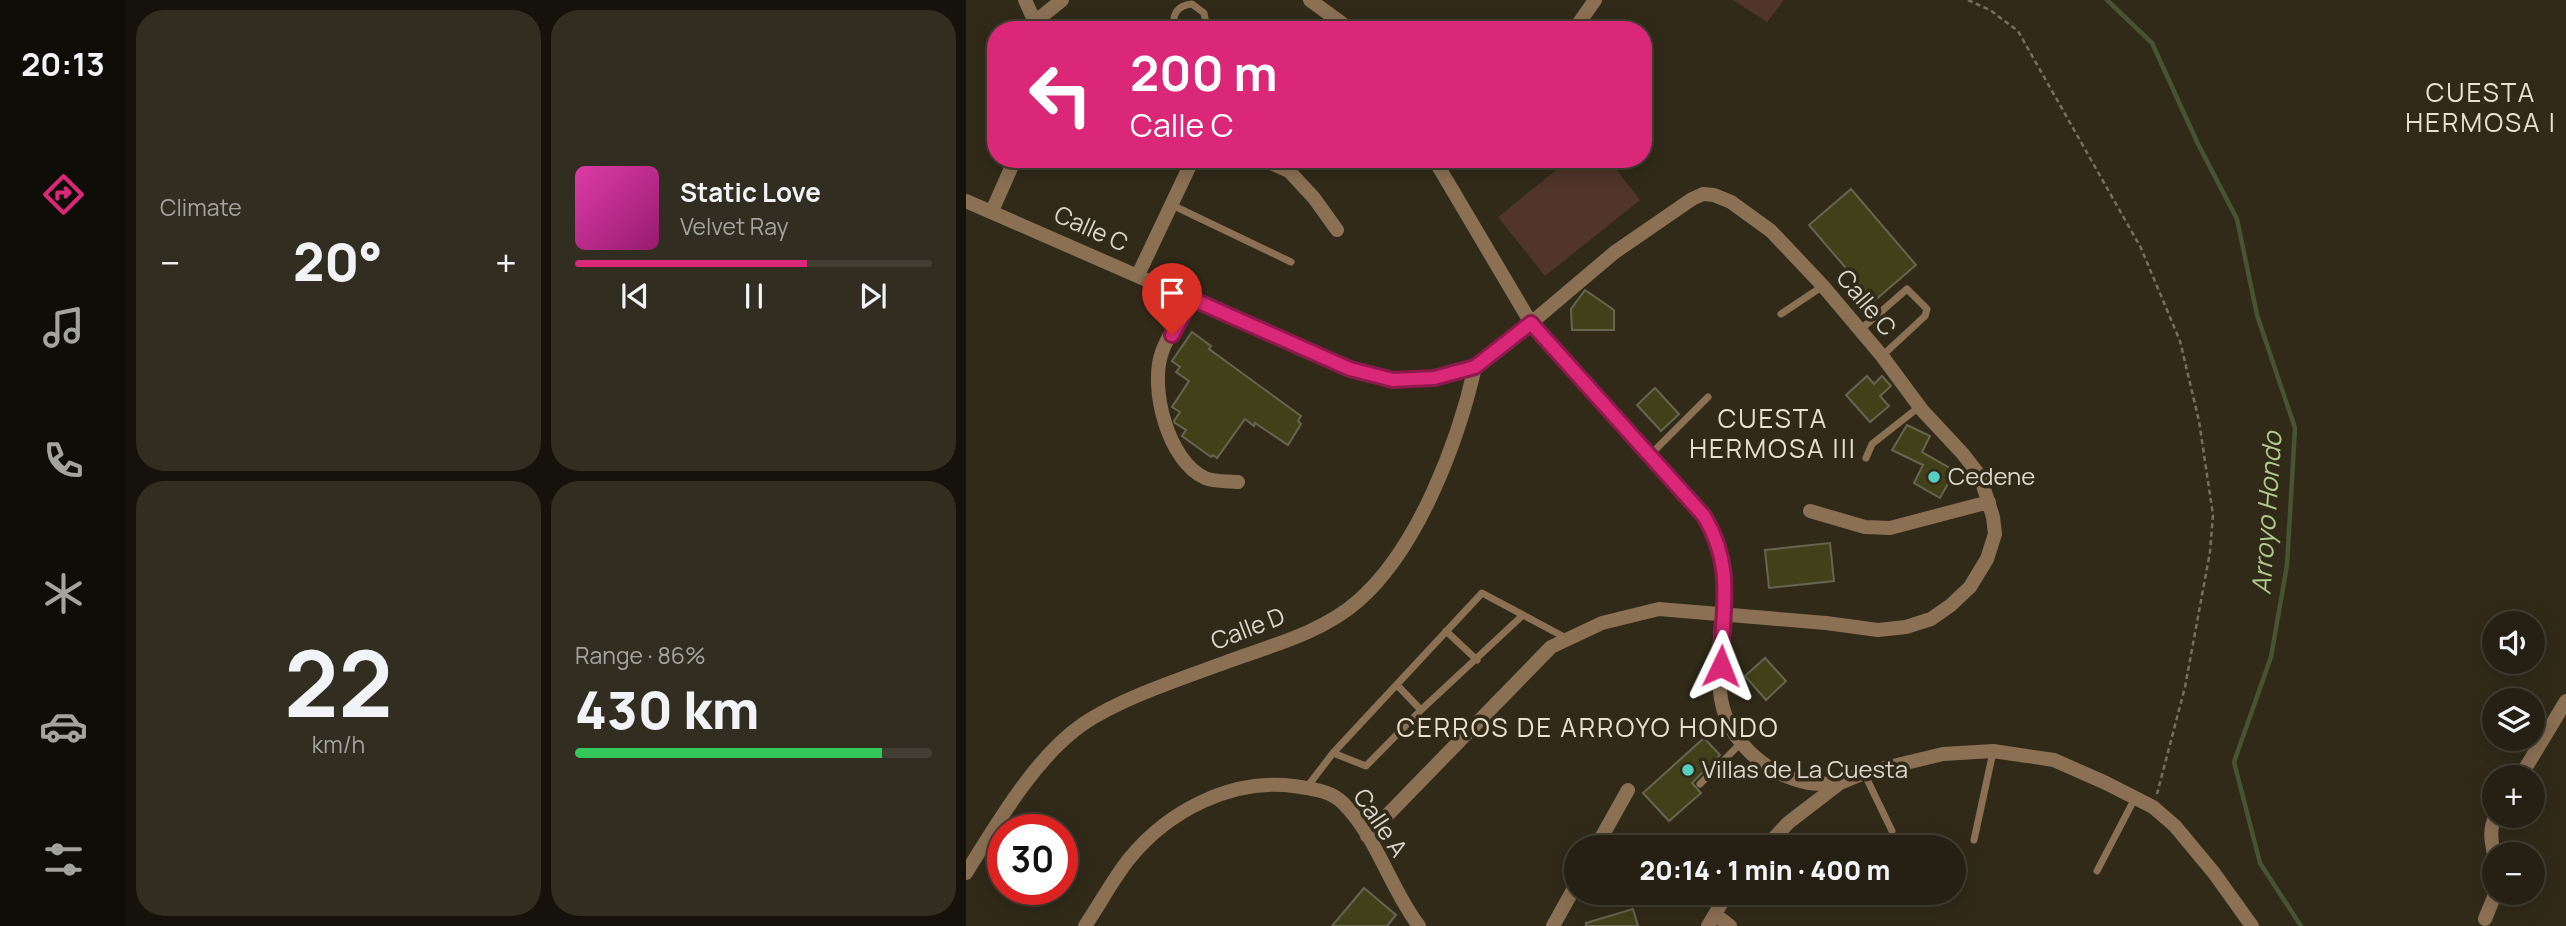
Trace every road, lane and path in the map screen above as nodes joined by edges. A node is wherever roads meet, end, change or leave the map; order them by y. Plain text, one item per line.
1 (1025, 0) edge
2 (1062, 0) edge
3 (1310, 0) edge
4 (1595, 0) edge
5 (1968, 0) edge
6 (1035, 21) edge
7 (1041, 21) edge
8 (1174, 21) edge
9 (1204, 21) edge
10 (1339, 21) edge
11 (1580, 21) edge
12 (1011, 168) edge
13 (1189, 168) edge
14 (1282, 168) edge
15 (1440, 168) edge
16 (966, 201) edge
17 (1171, 204) junction
18 (992, 211) junction
19 (1337, 230) dead end
20 (1291, 262) dead end
21 (1138, 275) junction
22 (1823, 286) junction
23 (1192, 299) junction
24 (1781, 314) dead end
25 (1531, 323) junction
26 (1860, 330) junction
27 (1882, 356) junction
28 (1475, 367) junction
29 (1708, 397) dead end
30 (1920, 406) junction
31 (1649, 455) junction
32 (1866, 458) dead end
33 (1238, 482) dead end
34 (1989, 502) junction
35 (1810, 511) dead end
36 (1722, 614) junction
37 (1523, 615) junction
38 (1446, 631) junction
39 (1569, 639) junction
40 (1477, 660) junction
41 (1397, 685) junction
42 (1421, 710) junction
43 (2564, 710) edge
44 (1741, 743) junction
45 (1993, 751) junction
46 (1333, 753) junction
47 (2528, 765) edge
48 (1864, 773) junction
49 (1840, 783) junction
50 (1700, 784) dead end
51 (1306, 788) junction
52 (1628, 790) dead end
53 (2135, 797) junction
54 (2153, 807) junction
55 (1892, 831) dead end
56 (1603, 835) edge
57 (1777, 835) edge
58 (1367, 836) junction
59 (1974, 840) dead end
60 (2097, 871) dead end
61 (966, 873) edge
62 (1565, 905) edge
63 (2491, 905) edge
64 (2486, 919) dead end
65 (1712, 921) edge
66 (1085, 926) edge
67 (1419, 926) edge
68 (1553, 926) edge
69 (1730, 926) edge
70 (2252, 926) edge

1 - 6 street
2 - 7 street
3 - 10 street
4 - 11 street
5 - 54 path
8 - 9 lane
12 - 18 street
13 - 17 street
14 - 19 street
15 - 25 street
16 - 18 street, Calle C
17 - 20 lane
17 - 21 street
18 - 21 street, Calle C
21 - 23 street, Calle C
22 - 24 lane
22 - 25 street, Calle C
22 - 26 street, Calle C
23 - 28 street, Calle C
23 - 33 street
25 - 28 street, Calle C
25 - 31 street
26 - 27 street, Calle C
26 - 27 lane
27 - 30 street, Calle C
28 - 61 street, Calle D
29 - 31 lane
30 - 32 lane
30 - 34 street, Calle C
31 - 36 street
34 - 35 street
34 - 36 street, Calle C
36 - 39 street, Calle C
36 - 44 street
37 - 38 lane
37 - 39 lane
37 - 40 lane
38 - 40 lane
38 - 41 lane
39 - 58 street, Calle C
40 - 42 lane
41 - 42 lane
41 - 46 lane
42 - 46 lane
43 - 47 street
44 - 49 street
44 - 50 lane
45 - 48 street
45 - 53 street
45 - 59 lane
46 - 51 lane
48 - 49 street
48 - 55 lane
49 - 57 street
51 - 58 street, Calle A
51 - 66 street, Calle A
52 - 56 street
53 - 54 street
53 - 60 lane
54 - 70 street
58 - 67 street, Calle A
62 - 68 street
63 - 64 street
65 - 69 street

